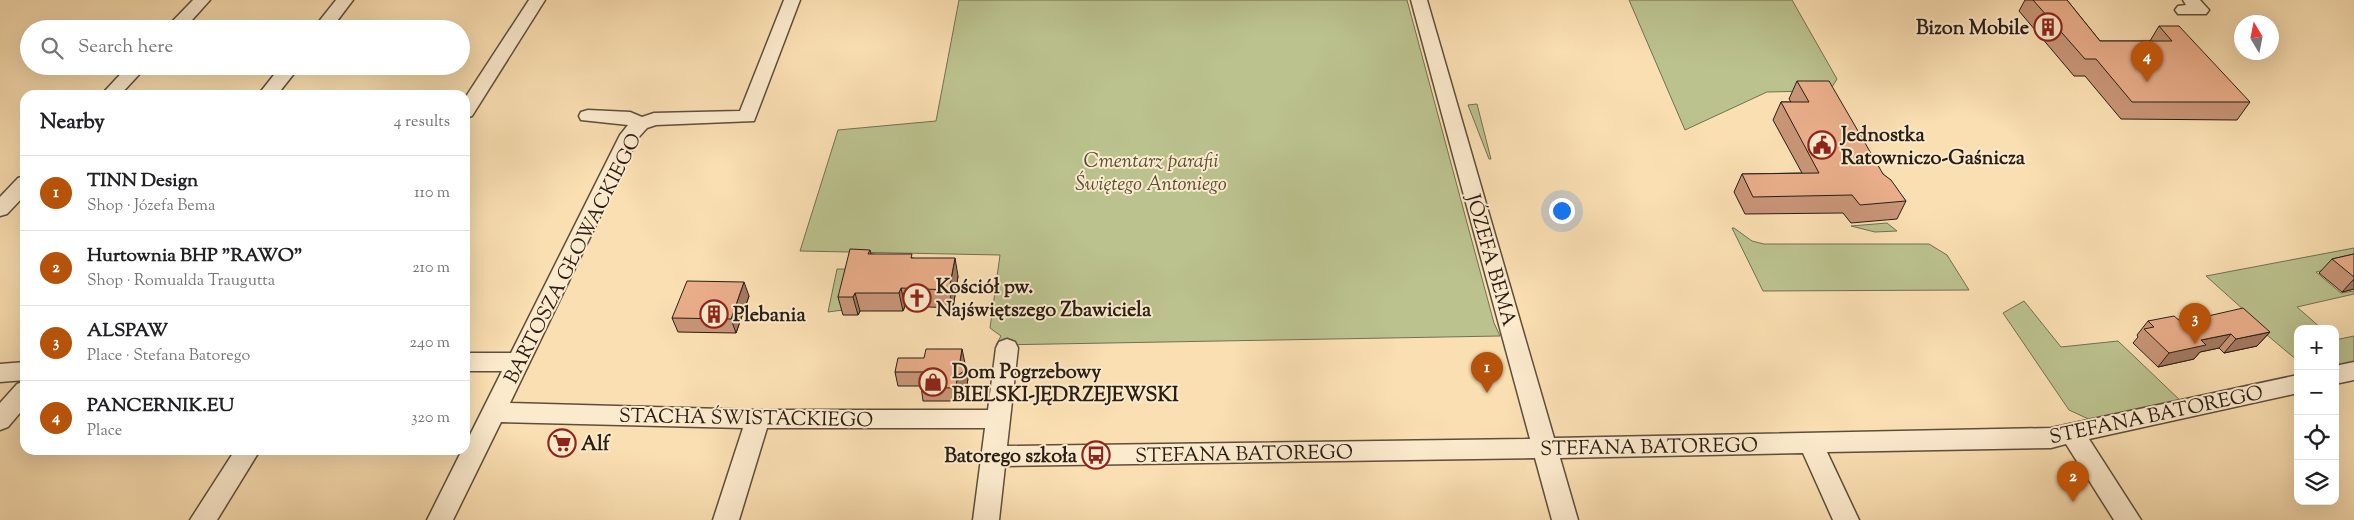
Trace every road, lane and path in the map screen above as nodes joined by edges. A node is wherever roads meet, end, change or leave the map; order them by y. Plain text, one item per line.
1 (202, 0) edge
2 (345, 0) edge
3 (536, 0) edge
4 (792, 0) edge
5 (1419, 0) edge
6 (183, 20) edge
7 (329, 20) edge
8 (129, 75) edge
9 (284, 75) edge
10 (115, 90) edge
11 (271, 90) edge
12 (470, 104) edge
13 (588, 116) dead end
14 (640, 124) junction
15 (20, 188) edge
16 (0, 209) edge
17 (1007, 348) dead end
18 (470, 362) edge
19 (517, 362) junction
20 (20, 371) edge
21 (2354, 371) edge
22 (0, 373) edge
23 (2339, 374) edge
24 (2294, 385) edge
25 (20, 396) edge
26 (494, 412) junction
27 (758, 418) junction
28 (999, 419) junction
29 (0, 420) edge
30 (2073, 435) junction
31 (1811, 443) junction
32 (1546, 448) junction
33 (245, 455) edge
34 (994, 456) junction
35 (203, 520) edge
36 (440, 520) edge
37 (726, 520) edge
38 (986, 520) edge
39 (1565, 520) edge
40 (1846, 520) edge
41 (2128, 520) edge

1 - 6 street
2 - 7 street
3 - 12 street
4 - 14 street, BARTOSZA GŁOWACKIEGO
5 - 32 street, JÓZEFA BEMA
8 - 10 street
9 - 11 street
13 - 14 street
14 - 19 street, BARTOSZA GŁOWACKIEGO
15 - 16 street
17 - 28 street
18 - 19 street
19 - 26 street, BARTOSZA GŁOWACKIEGO
20 - 22 street
21 - 23 street
24 - 30 street, STEFANA BATOREGO
25 - 29 street
26 - 27 street, STACHA ŚWISTACKIEGO
26 - 36 street, BARTOSZA GŁOWACKIEGO
27 - 28 street, STACHA ŚWISTACKIEGO
27 - 37 street
28 - 34 street
30 - 31 street, STEFANA BATOREGO
30 - 41 street
31 - 32 street, STEFANA BATOREGO
31 - 40 street
32 - 34 street, STEFANA BATOREGO
32 - 39 street, JÓZEFA BEMA
33 - 35 street
34 - 38 street

